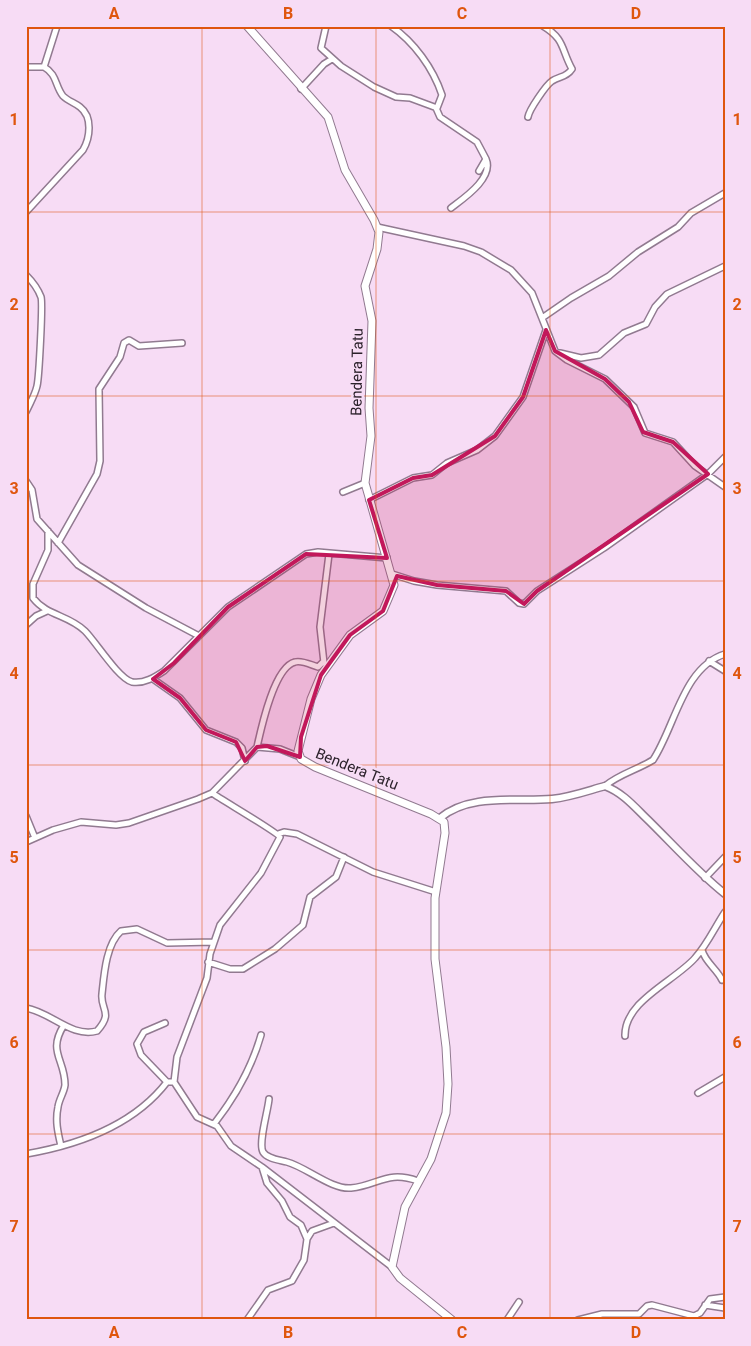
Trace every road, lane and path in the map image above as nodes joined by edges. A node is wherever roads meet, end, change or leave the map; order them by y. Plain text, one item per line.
1 (58, 26) edge
2 (247, 26) edge
3 (326, 26) edge
4 (391, 26) edge
5 (543, 26) edge
6 (332, 59) junction
7 (26, 67) edge
8 (44, 67) junction
9 (301, 89) junction
10 (436, 108) junction
11 (528, 117) dead end
12 (486, 159) junction
13 (479, 171) dead end
14 (725, 193) edge
15 (451, 208) dead end
16 (26, 212) edge
17 (377, 228) junction
18 (725, 266) edge
19 (26, 274) edge
20 (542, 318) junction
21 (546, 330) junction
22 (182, 343) dead end
23 (555, 350) junction
24 (26, 412) edge
25 (725, 457) edge
26 (708, 474) junction
27 (26, 480) edge
28 (365, 483) junction
29 (725, 487) edge
30 (343, 492) dead end
31 (369, 500) junction
32 (48, 532) junction
33 (58, 543) junction
34 (329, 554) junction
35 (387, 558) junction
36 (392, 574) junction
37 (47, 611) junction
38 (26, 626) edge
39 (199, 636) junction
40 (725, 654) edge
41 (709, 661) junction
42 (325, 664) junction
43 (725, 671) edge
44 (153, 679) junction
45 (257, 747) junction
46 (300, 757) junction
47 (245, 761) junction
48 (605, 786) junction
49 (212, 793) junction
50 (26, 816) edge
51 (440, 818) junction
52 (278, 834) junction
53 (35, 838) junction
54 (26, 842) edge
55 (344, 857) junction
56 (725, 857) edge
57 (705, 878) junction
58 (436, 892) junction
59 (725, 894) edge
60 (725, 912) edge
61 (214, 942) junction
62 (702, 950) junction
63 (208, 962) junction
64 (722, 980) dead end
65 (26, 1008) edge
66 (165, 1023) dead end
67 (64, 1025) junction
68 (260, 1035) dead end
69 (625, 1036) dead end
70 (725, 1077) edge
71 (167, 1082) junction
72 (174, 1082) junction
73 (698, 1093) dead end
74 (269, 1099) dead end
75 (214, 1124) junction
76 (62, 1146) junction
77 (26, 1154) edge
78 (262, 1166) junction
79 (418, 1181) junction
80 (334, 1223) junction
81 (307, 1239) junction
82 (392, 1267) junction
83 (725, 1297) edge
84 (519, 1302) dead end
85 (705, 1305) junction
86 (725, 1308) edge
87 (641, 1313) junction
88 (645, 1319) edge
89 (247, 1320) edge
90 (452, 1320) edge
91 (507, 1320) edge
92 (578, 1320) edge

1 - 8 street
2 - 9 main road
3 - 6 street
4 - 10 street
5 - 11 street
6 - 9 street
6 - 10 street
7 - 8 street
8 - 16 street
9 - 17 main road
10 - 12 street
12 - 13 street
12 - 15 street
14 - 20 street
17 - 20 street
17 - 28 main road, Bendera Tatu
18 - 23 street
19 - 24 street
20 - 21 street
21 - 23 street
21 - 31 street
22 - 33 street
23 - 26 street
25 - 26 street
26 - 29 street
26 - 36 street
27 - 32 street
28 - 30 street
28 - 31 main road, Bendera Tatu
31 - 35 main road, Bendera Tatu
32 - 33 street
32 - 37 street
33 - 39 street
34 - 35 street
34 - 39 street
34 - 42 street
35 - 36 main road, Bendera Tatu
36 - 42 main road, Bendera Tatu
37 - 38 street
37 - 44 street
39 - 44 street
40 - 41 street
41 - 43 street
41 - 48 street
42 - 45 street
42 - 46 main road, Bendera Tatu
44 - 47 street
45 - 46 street
45 - 47 street
46 - 51 main road, Bendera Tatu
47 - 49 street
48 - 51 street
48 - 57 street
49 - 52 street
49 - 53 street
50 - 53 street
51 - 58 main road
52 - 55 street
52 - 61 street
53 - 54 street
55 - 58 street
55 - 63 street
56 - 57 street
57 - 59 street
58 - 79 main road
60 - 62 street
61 - 63 street
61 - 67 street
62 - 64 street
62 - 69 street
63 - 72 street
65 - 67 street
66 - 71 street
67 - 76 street
68 - 75 street
70 - 73 street
71 - 72 street
71 - 76 street
72 - 75 street
74 - 79 street
75 - 78 street
76 - 77 street
78 - 80 street
78 - 81 street
79 - 82 main road
80 - 81 street
80 - 82 street
81 - 89 street
82 - 90 main road
83 - 85 street
84 - 91 street
85 - 86 street
85 - 87 street
87 - 88 street
87 - 92 street

